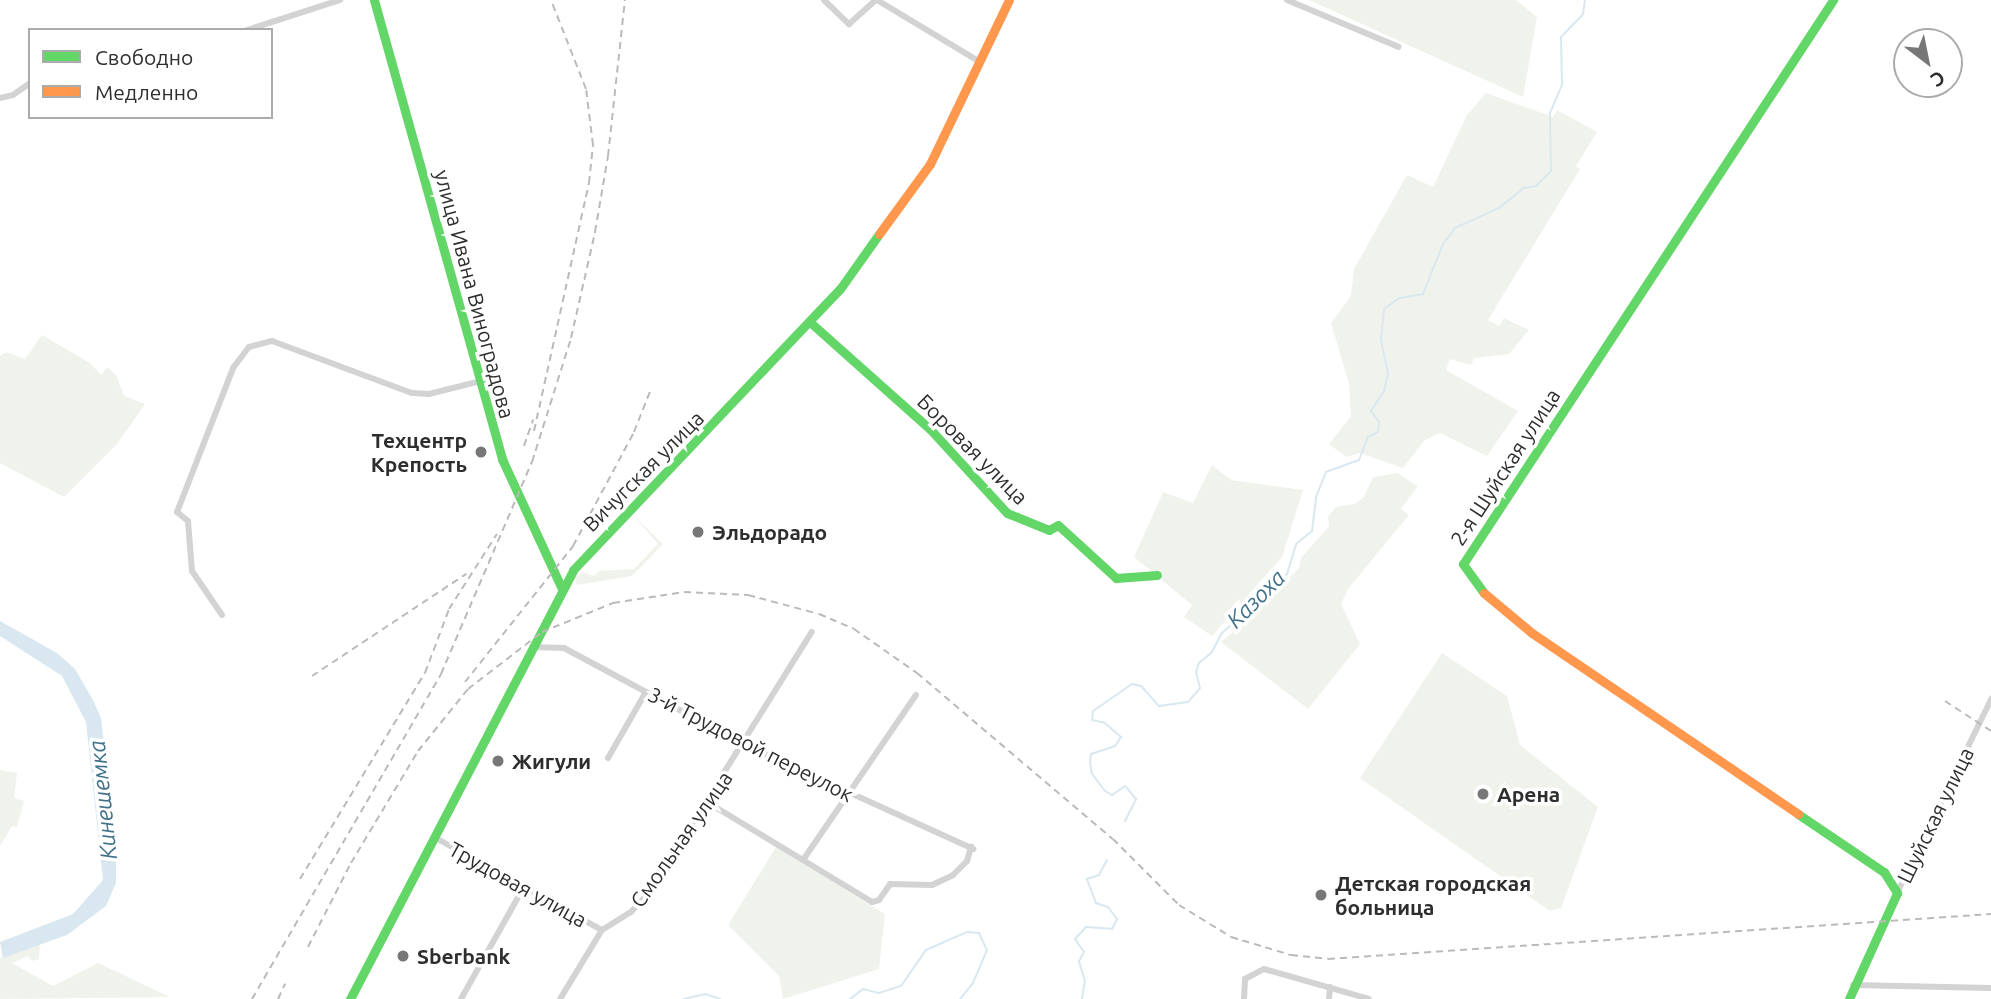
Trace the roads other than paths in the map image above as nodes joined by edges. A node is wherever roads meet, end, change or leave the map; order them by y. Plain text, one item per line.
1 (340, 0) edge
2 (374, 0) edge
3 (824, 0) edge
4 (877, 0) edge
5 (1009, 0) edge
6 (1287, 0) edge
7 (1833, 0) edge
8 (253, 28) edge
9 (1399, 47) dead end
10 (980, 62) junction
11 (28, 84) edge
12 (0, 97) edge
13 (811, 323) junction
14 (482, 381) junction
15 (1157, 575) dead end
16 (562, 589) junction
17 (222, 615) dead end
18 (813, 632) dead end
19 (530, 647) junction
20 (646, 692) junction
21 (916, 695) dead end
22 (1991, 699) edge
23 (745, 745) junction
24 (608, 758) dead end
25 (848, 794) junction
26 (707, 802) junction
27 (434, 837) junction
28 (803, 860) junction
29 (525, 885) junction
30 (1897, 893) junction
31 (602, 930) junction
32 (1853, 985) junction
33 (1331, 987) junction
34 (1991, 988) edge
35 (350, 999) edge
36 (461, 999) edge
37 (560, 999) edge
38 (1244, 999) edge
39 (1329, 999) edge
40 (1369, 999) edge
41 (1849, 999) edge

1 - 8 street
2 - 14 street, улица Ивана Виноградова
3 - 4 street
4 - 10 street
5 - 10 street, Вичугская улица
6 - 9 street
7 - 30 street, 2-я Шуйская улица
10 - 13 street, Вичугская улица
11 - 12 street
13 - 15 street, Боровая улица
13 - 16 street, Вичугская улица
14 - 16 street, улица Ивана Виноградова
14 - 17 street
16 - 19 street, Вичугская улица
18 - 23 street, Смольная улица
19 - 20 street, 3-й Трудовой переулок
19 - 27 street, Вичугская улица
20 - 23 street, 3-й Трудовой переулок
20 - 24 street
21 - 25 street
22 - 30 street, Шуйская улица
23 - 25 street, 3-й Трудовой переулок
23 - 26 street, Смольная улица
25 - 28 street
25 - 28 street, 3-й Трудовой переулок
26 - 28 street
26 - 31 street, Смольная улица
27 - 29 street, Трудовая улица
27 - 35 street, Вичугская улица
29 - 31 street, Трудовая улица
29 - 36 street
30 - 32 street
31 - 37 street, Смольная улица
32 - 34 street
32 - 41 street
33 - 38 street
33 - 39 street
33 - 40 street

